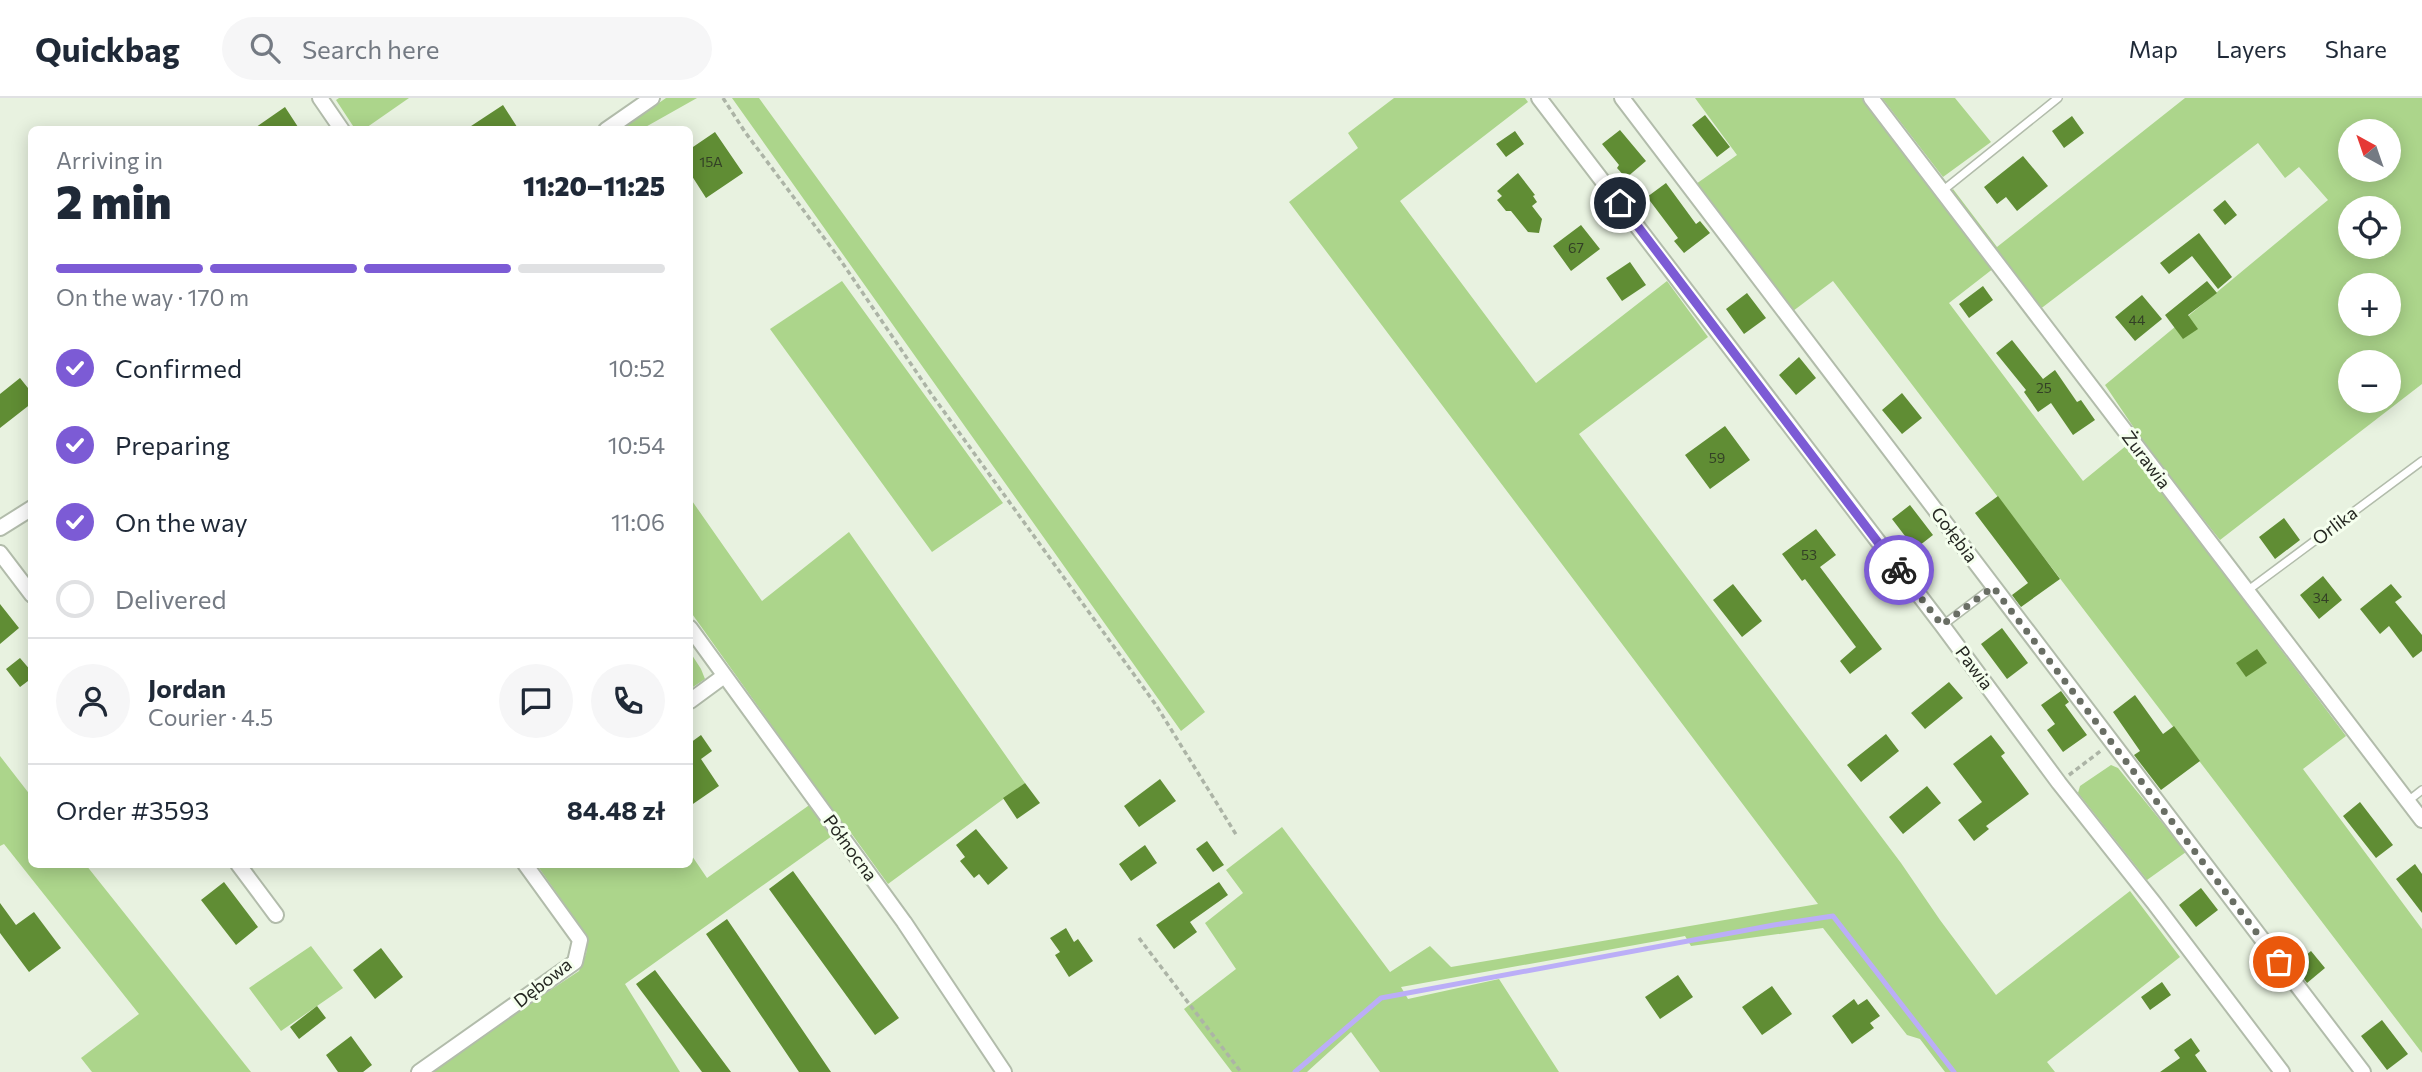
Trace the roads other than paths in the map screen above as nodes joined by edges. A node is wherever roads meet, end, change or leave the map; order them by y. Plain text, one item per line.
1 (320, 98) edge
2 (652, 98) edge
3 (1539, 98) edge
4 (1622, 98) edge
5 (1871, 98) edge
6 (2058, 98) edge
7 (339, 126) edge
8 (612, 126) edge
9 (1941, 192) junction
10 (2422, 461) edge
11 (28, 510) edge
12 (0, 528) edge
13 (0, 553) edge
14 (1993, 587) junction
15 (28, 589) edge
16 (2247, 591) junction
17 (1942, 625) junction
18 (693, 632) edge
19 (724, 677) junction
20 (693, 699) edge
21 (2422, 790) edge
22 (2408, 801) junction
23 (2422, 820) edge
24 (241, 868) edge
25 (528, 868) edge
26 (276, 915) dead end
27 (419, 1072) edge
28 (1004, 1072) edge
29 (2282, 1072) edge
30 (2363, 1072) edge

1 - 7 street
2 - 8 street
3 - 17 street, Pawia
4 - 14 street, Gołębia
5 - 9 street, Żurawia
6 - 9 lane
9 - 16 street, Żurawia
10 - 16 lane, Orlika
11 - 12 street
13 - 15 street
14 - 17 lane
14 - 30 street, Gołębia
16 - 22 street, Żurawia
17 - 29 street, Pawia
18 - 19 street, Północna
19 - 20 street
19 - 28 street, Północna
21 - 22 lane
22 - 23 street, Żurawia
24 - 26 street
25 - 27 street, Dębowa

